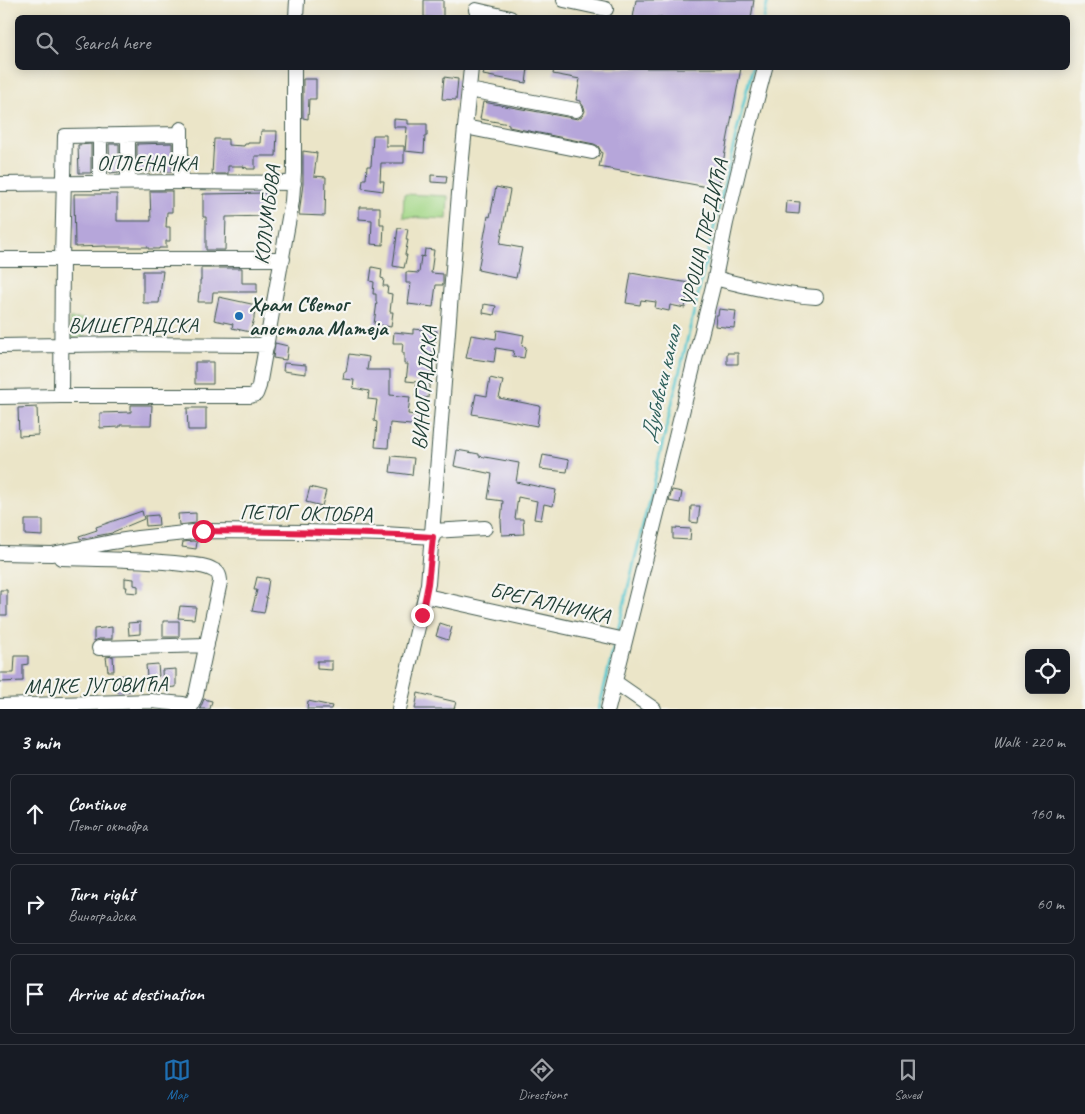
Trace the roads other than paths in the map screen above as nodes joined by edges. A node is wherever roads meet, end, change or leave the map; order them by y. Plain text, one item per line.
1 (297, 0) edge
2 (564, 0) edge
3 (476, 9) edge
4 (606, 9) edge
5 (296, 15) edge
6 (499, 15) edge
7 (294, 70) edge
8 (471, 70) edge
9 (764, 70) edge
10 (469, 90) junction
11 (576, 110) dead end
12 (465, 127) junction
13 (100, 135) junction
14 (128, 135) junction
15 (592, 152) dead end
16 (100, 182) junction
17 (128, 182) junction
18 (181, 182) junction
19 (294, 183) junction
20 (0, 184) edge
21 (64, 184) junction
22 (62, 258) junction
23 (0, 259) edge
24 (283, 259) junction
25 (715, 278) junction
26 (816, 297) dead end
27 (61, 345) junction
28 (267, 345) junction
29 (0, 346) edge
30 (62, 396) junction
31 (0, 397) edge
32 (485, 528) dead end
33 (433, 534) junction
34 (0, 553) edge
35 (52, 554) junction
36 (426, 596) junction
37 (618, 638) junction
38 (207, 645) junction
39 (98, 648) dead end
40 (615, 682) junction
41 (0, 706) edge
42 (190, 709) edge
43 (399, 709) edge
44 (608, 709) edge
45 (654, 709) edge

1 - 5 street
2 - 4 street
3 - 6 street
7 - 19 street, КОЛУМБОВА
8 - 10 street, ВИНОГРАДСКА
9 - 25 street, УРОША ПРЕДИЋА
10 - 11 street
10 - 12 street, ВИНОГРАДСКА
12 - 15 street
12 - 33 street, ВИНОГРАДСКА
13 - 14 street
13 - 16 street
13 - 21 street
14 - 17 street
14 - 18 street
16 - 17 street, ОПЛЕНАЧКА
16 - 21 street, ОПЛЕНАЧКА
17 - 18 street, ОПЛЕНАЧКА
18 - 19 street, ОПЛЕНАЧКА
19 - 24 street, КОЛУМБОВА
20 - 21 street, ОПЛЕНАЧКА
21 - 22 street
22 - 23 street
22 - 24 street
22 - 27 street
24 - 28 street, КОЛУМБОВА
25 - 26 street
25 - 37 street, УРОША ПРЕДИЋА
27 - 28 street, ВИШЕГРАДСКА
27 - 29 street, ВИШЕГРАДСКА
27 - 30 street
28 - 30 street, КОЛУМБОВА
30 - 31 street
32 - 33 street, ПЕТОГ ОКТОБРА
33 - 35 street, ПЕТОГ ОКТОБРА
33 - 36 street, ВИНОГРАДСКА
34 - 35 street, ПЕТОГ ОКТОБРА
35 - 38 street
36 - 37 street, БРЕГАЛНИЧКА
36 - 43 street, ВИНОГРАДСКА
37 - 40 street, БРЕГАЛНИЧКА
38 - 39 street
38 - 42 street
40 - 44 street, БРЕГАЛНИЧКА
40 - 45 street
41 - 42 street, МАЈКЕ ЈУГОВИЋА

